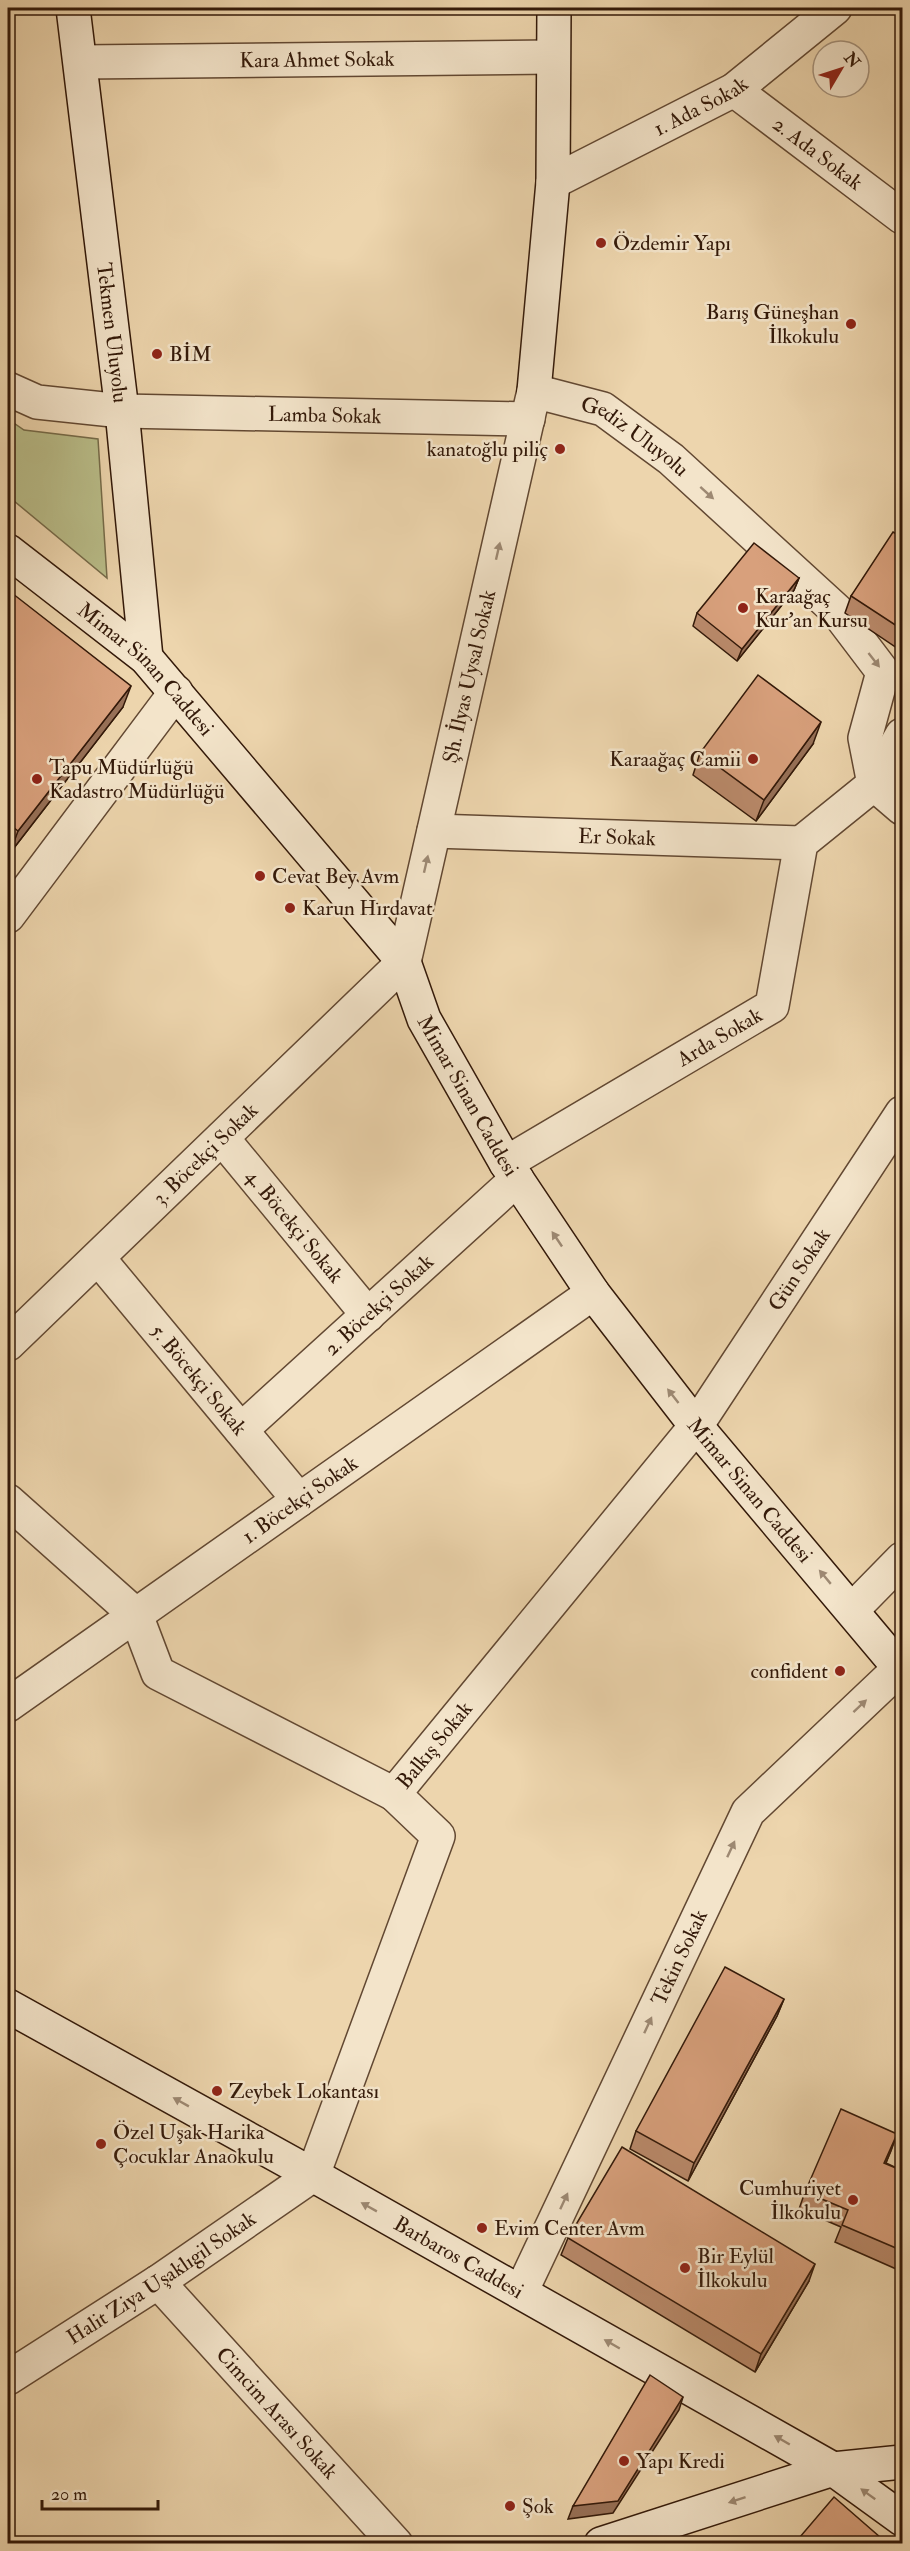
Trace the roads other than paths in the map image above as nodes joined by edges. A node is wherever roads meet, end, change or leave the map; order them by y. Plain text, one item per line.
1 (73, 8) edge
2 (554, 8) edge
3 (835, 8) edge
4 (552, 57) junction
5 (81, 62) junction
6 (734, 90) junction
7 (553, 182) junction
8 (903, 218) edge
9 (8, 389) edge
10 (531, 405) junction
11 (122, 411) junction
12 (8, 551) edge
13 (146, 658) junction
14 (176, 692) junction
15 (903, 735) edge
16 (874, 784) junction
17 (903, 808) edge
18 (434, 831) junction
19 (801, 843) junction
20 (8, 915) edge
21 (404, 962) junction
22 (903, 1113) edge
23 (222, 1138) junction
24 (511, 1171) junction
25 (98, 1258) junction
26 (593, 1293) junction
27 (368, 1315) junction
28 (8, 1344) edge
29 (696, 1426) junction
30 (241, 1430) junction
31 (299, 1500) junction
32 (8, 1501) edge
33 (903, 1559) edge
34 (852, 1610) junction
35 (136, 1615) junction
36 (901, 1670) edge
37 (8, 1705) edge
38 (394, 1794) junction
39 (8, 2006) edge
40 (313, 2175) junction
41 (158, 2282) junction
42 (521, 2292) junction
43 (8, 2378) edge
44 (903, 2462) edge
45 (833, 2469) junction
46 (903, 2519) edge
47 (396, 2544) edge
48 (601, 2544) edge

1 - 5 street, Tekmen Uluyolu
2 - 4 street
3 - 6 street, 1. Ada Sokak
4 - 5 street, Kara Ahmet Sokak
4 - 7 street
5 - 11 street, Tekmen Uluyolu
6 - 7 street, 1. Ada Sokak
6 - 8 street, 2. Ada Sokak
7 - 10 street
9 - 11 street, Lamba Sokak
10 - 11 street, Lamba Sokak
10 -> 16 street, Gediz Uluyolu
18 -> 10 street, Şh. İlyas Uysal Sokak
11 - 13 street, Tekmen Uluyolu
12 - 13 street, Mimar Sinan Caddesi
13 - 14 street, Mimar Sinan Caddesi
14 - 20 street
14 - 21 street, Mimar Sinan Caddesi
15 - 16 street
16 - 17 street
16 - 19 street
18 - 19 street, Er Sokak
21 -> 18 street, Şh. İlyas Uysal Sokak
19 - 24 street, Arda Sokak
21 - 23 street, 3. Böcekçi Sokak
21 - 24 street, Mimar Sinan Caddesi
22 - 29 street, Gün Sokak
23 - 25 street, 3. Böcekçi Sokak
23 - 27 street, 4. Böcekçi Sokak
26 -> 24 street, Mimar Sinan Caddesi
24 - 27 street, 2. Böcekçi Sokak
25 - 28 street, 3. Böcekçi Sokak
25 - 30 street, 5. Böcekçi Sokak
29 -> 26 street, Mimar Sinan Caddesi
26 - 31 street, 1. Böcekçi Sokak
27 - 30 street, 2. Böcekçi Sokak
34 -> 29 street, Mimar Sinan Caddesi
29 - 38 street, Balkış Sokak
30 - 31 street, 5. Böcekçi Sokak
31 - 35 street, 1. Böcekçi Sokak
32 - 35 street
33 - 34 street
34 - 36 street, Mimar Sinan Caddesi
35 - 37 street, 1. Böcekçi Sokak
35 - 38 street
42 -> 36 street, Tekin Sokak
38 - 40 street, Balkış Sokak
40 -> 39 street, Barbaros Caddesi
40 - 41 street, Halit Ziya Uşaklıgil Sokak
42 -> 40 street, Barbaros Caddesi
41 - 43 street, Halit Ziya Uşaklıgil Sokak
41 - 47 street, Cimcim Arası Sokak
45 -> 42 street, Barbaros Caddesi
44 - 45 street
46 -> 45 street, Barbaros Caddesi
45 -> 48 street

